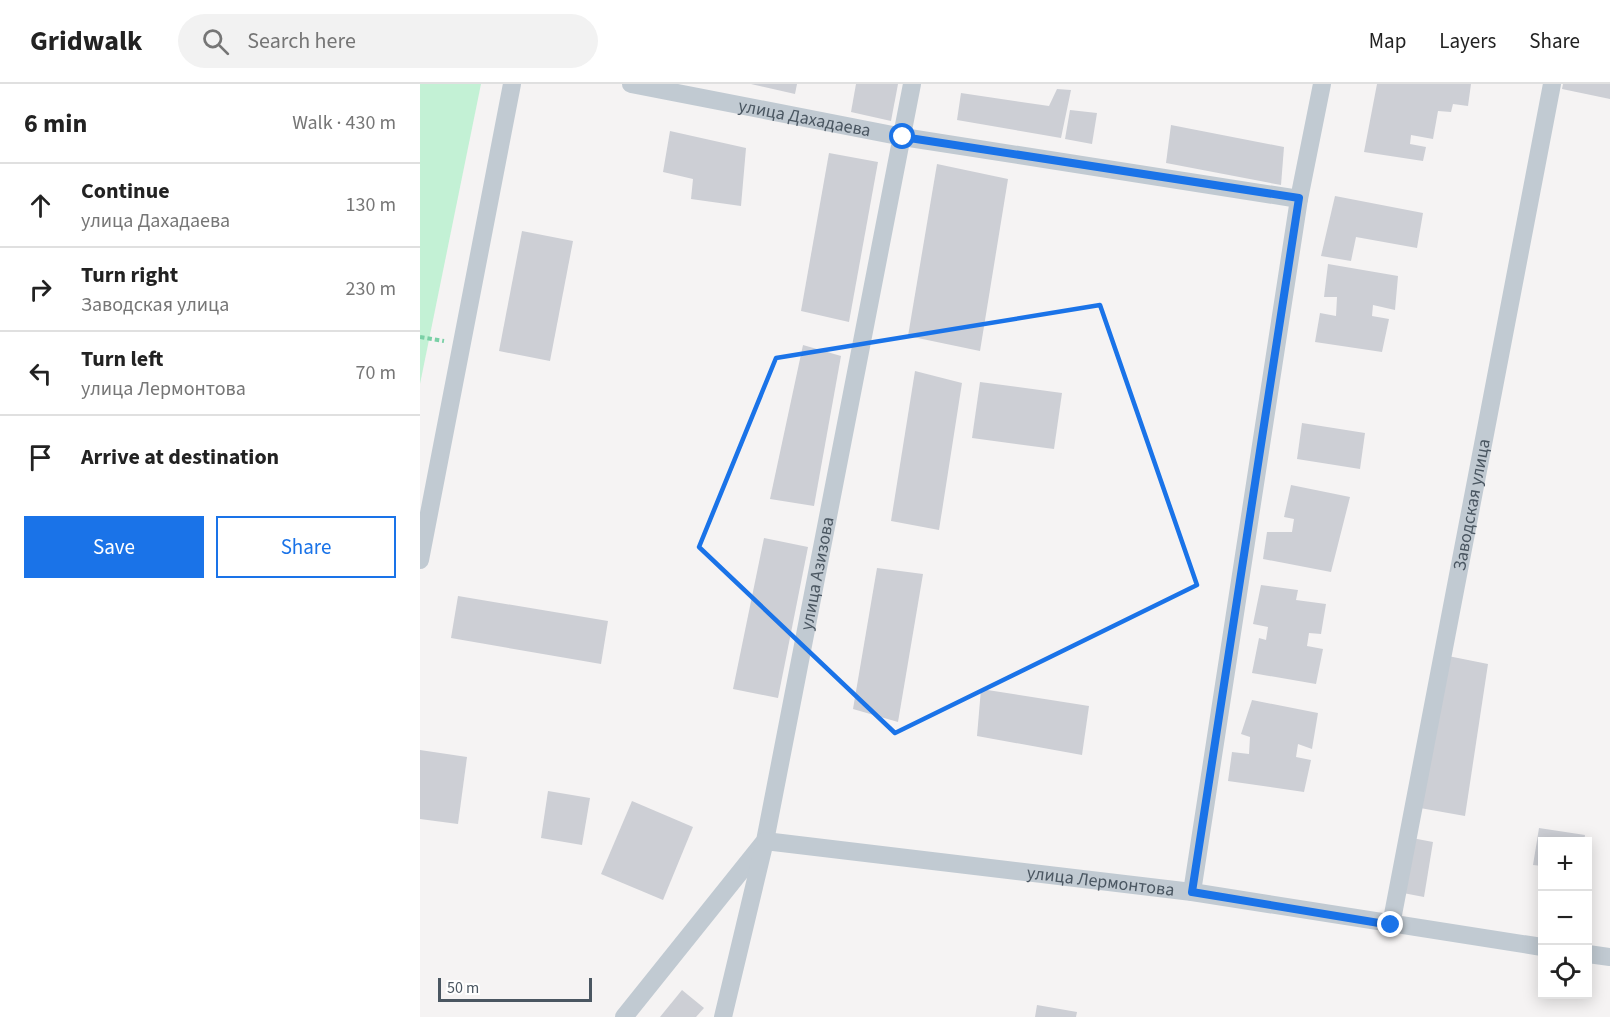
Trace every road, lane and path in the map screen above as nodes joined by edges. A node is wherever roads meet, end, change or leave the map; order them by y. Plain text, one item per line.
1 (512, 84) edge
2 (631, 84) edge
3 (912, 84) edge
4 (1322, 84) edge
5 (1552, 84) edge
6 (903, 137) junction
7 (1299, 198) junction
8 (420, 337) edge
9 (460, 344) junction
10 (420, 560) edge
11 (765, 841) junction
12 (1192, 892) junction
13 (1391, 925) junction
14 (1538, 946) edge
15 (1592, 955) edge
16 (1610, 957) edge
17 (624, 1017) edge
18 (723, 1017) edge

1 - 9 street
2 - 6 street, улица Дахадаева
3 - 6 street, улица Азизова
4 - 7 street
5 - 13 street, Заводская улица
6 - 7 street, улица Дахадаева
6 - 11 street, улица Азизова
7 - 12 street
8 - 9 path
9 - 10 street
11 - 12 street, улица Лермонтова
11 - 17 street, улица Азизова
11 - 18 street
12 - 13 street, улица Лермонтова
13 - 14 street, улица Лермонтова
15 - 16 street

